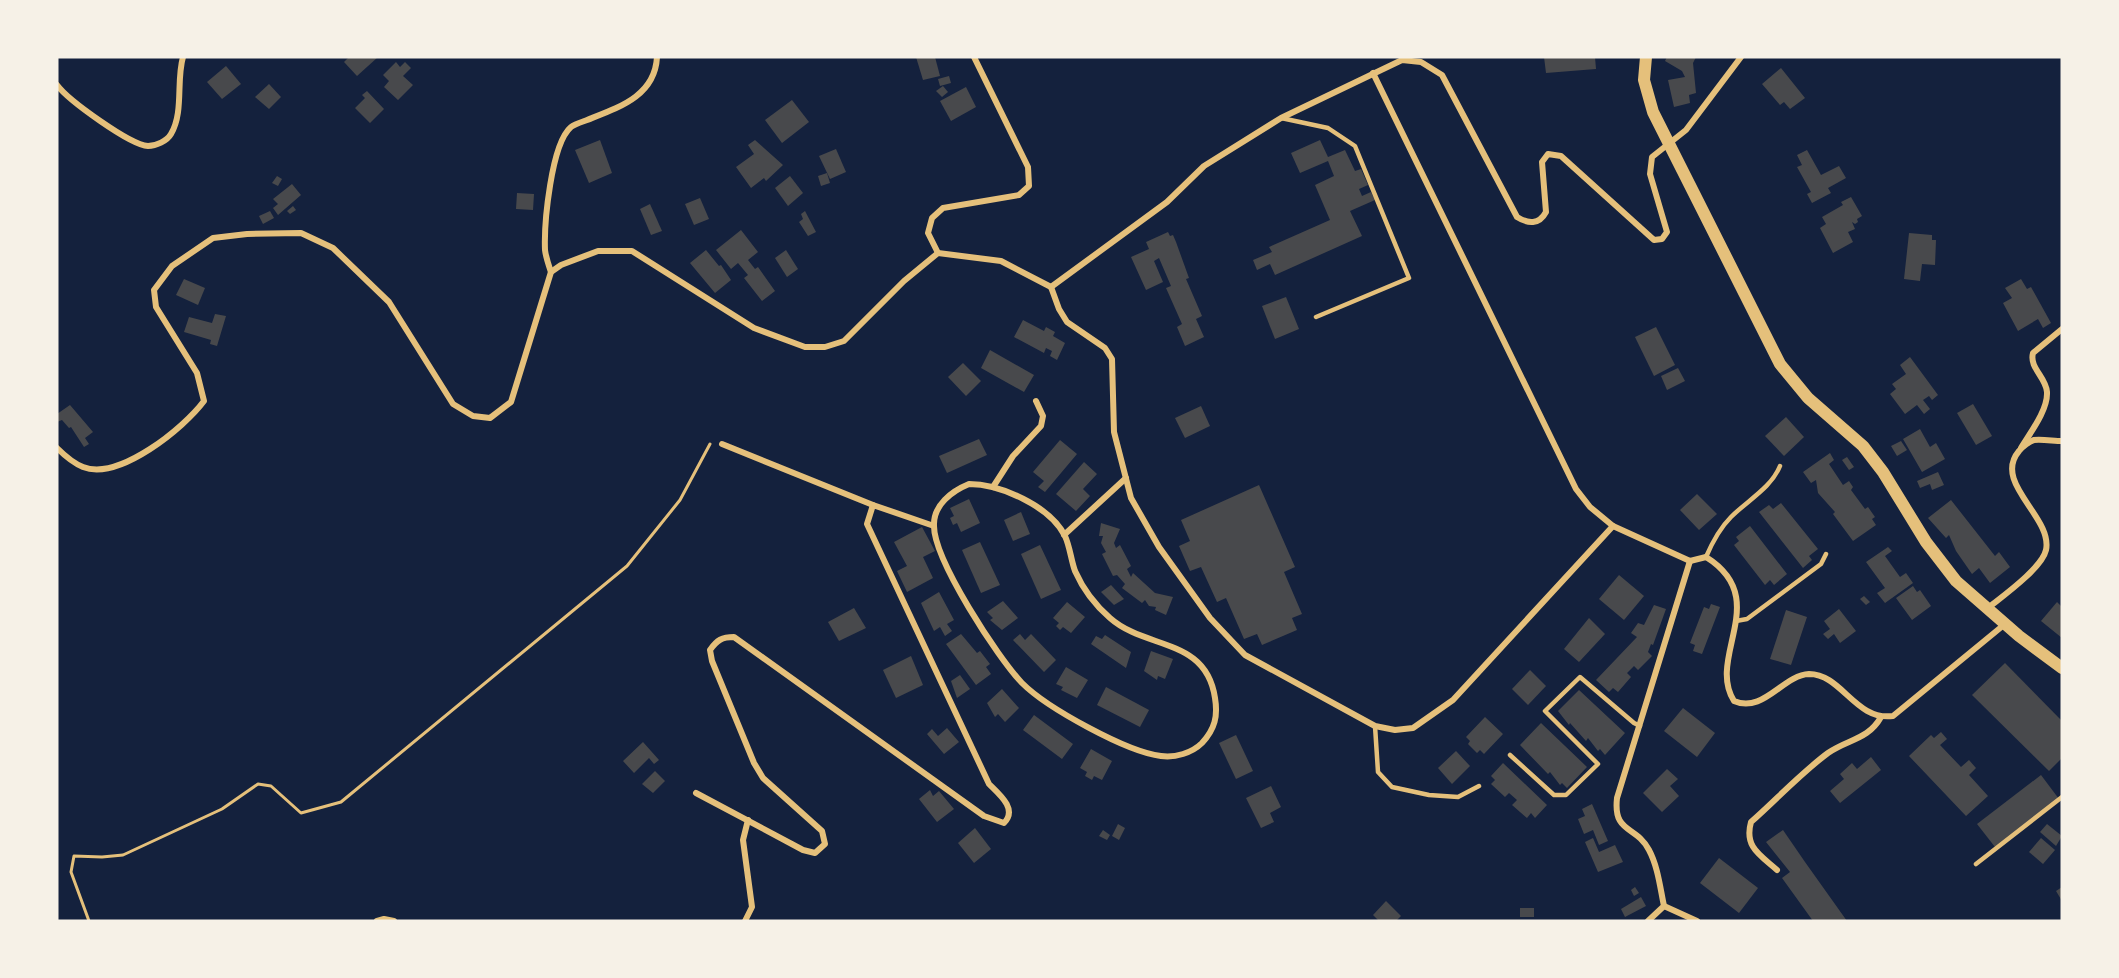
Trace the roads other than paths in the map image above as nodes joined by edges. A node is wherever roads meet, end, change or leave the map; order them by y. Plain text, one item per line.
1 (183, 57) edge
2 (657, 57) edge
3 (974, 57) edge
4 (1646, 57) edge
5 (1741, 57) edge
6 (1373, 73) junction
7 (57, 85) edge
8 (1281, 118) junction
9 (1667, 143) junction
10 (938, 253) junction
11 (551, 273) junction
12 (1051, 287) junction
13 (1316, 317) dead end
14 (2062, 329) edge
15 (1036, 401) dead end
16 (2062, 441) edge
17 (722, 444) road end
18 (57, 448) edge
19 (2021, 448) junction
20 (1780, 466) dead end
21 (1126, 478) junction
22 (993, 487) junction
23 (873, 505) junction
24 (934, 526) junction
25 (1613, 526) junction
26 (1064, 535) junction
27 (1826, 554) dead end
28 (1706, 557) junction
29 (1690, 561) junction
30 (1987, 608) junction
31 (1736, 621) junction
32 (2005, 624) junction
33 (2062, 668) edge
34 (1881, 717) junction
35 (1375, 726) junction
36 (1640, 726) junction
37 (1510, 755) dead end
38 (1479, 786) dead end
39 (696, 793) dead end
40 (2062, 797) edge
41 (748, 820) junction
42 (1976, 864) dead end
43 (1777, 870) dead end
44 (1664, 906) junction
45 (377, 921) edge
46 (394, 921) edge
47 (745, 921) edge
48 (1648, 921) edge
49 (1696, 921) edge

1 - 7 street
2 - 11 street
3 - 10 street
4 - 9 main road
5 - 9 street
6 - 8 street
6 - 9 street
6 - 25 street
8 - 12 street
8 - 13 lane
9 - 30 main road
10 - 11 street
10 - 12 street
11 - 18 street
12 - 21 street
14 - 19 street
15 - 22 street
16 - 19 street
17 - 23 street
19 - 30 street
20 - 28 lane
21 - 26 street
21 - 35 street
22 - 24 street
22 - 26 street
23 - 24 street
23 - 41 street
24 - 26 street
25 - 29 street
25 - 35 street
27 - 31 lane
28 - 29 street
28 - 31 street
29 - 36 street
30 - 32 main road
31 - 34 street
32 - 33 main road
32 - 34 street
34 - 43 street
35 - 38 lane
36 - 37 lane
36 - 44 street
39 - 41 street
40 - 42 lane
41 - 47 street
44 - 48 street
44 - 49 street
45 - 46 street

